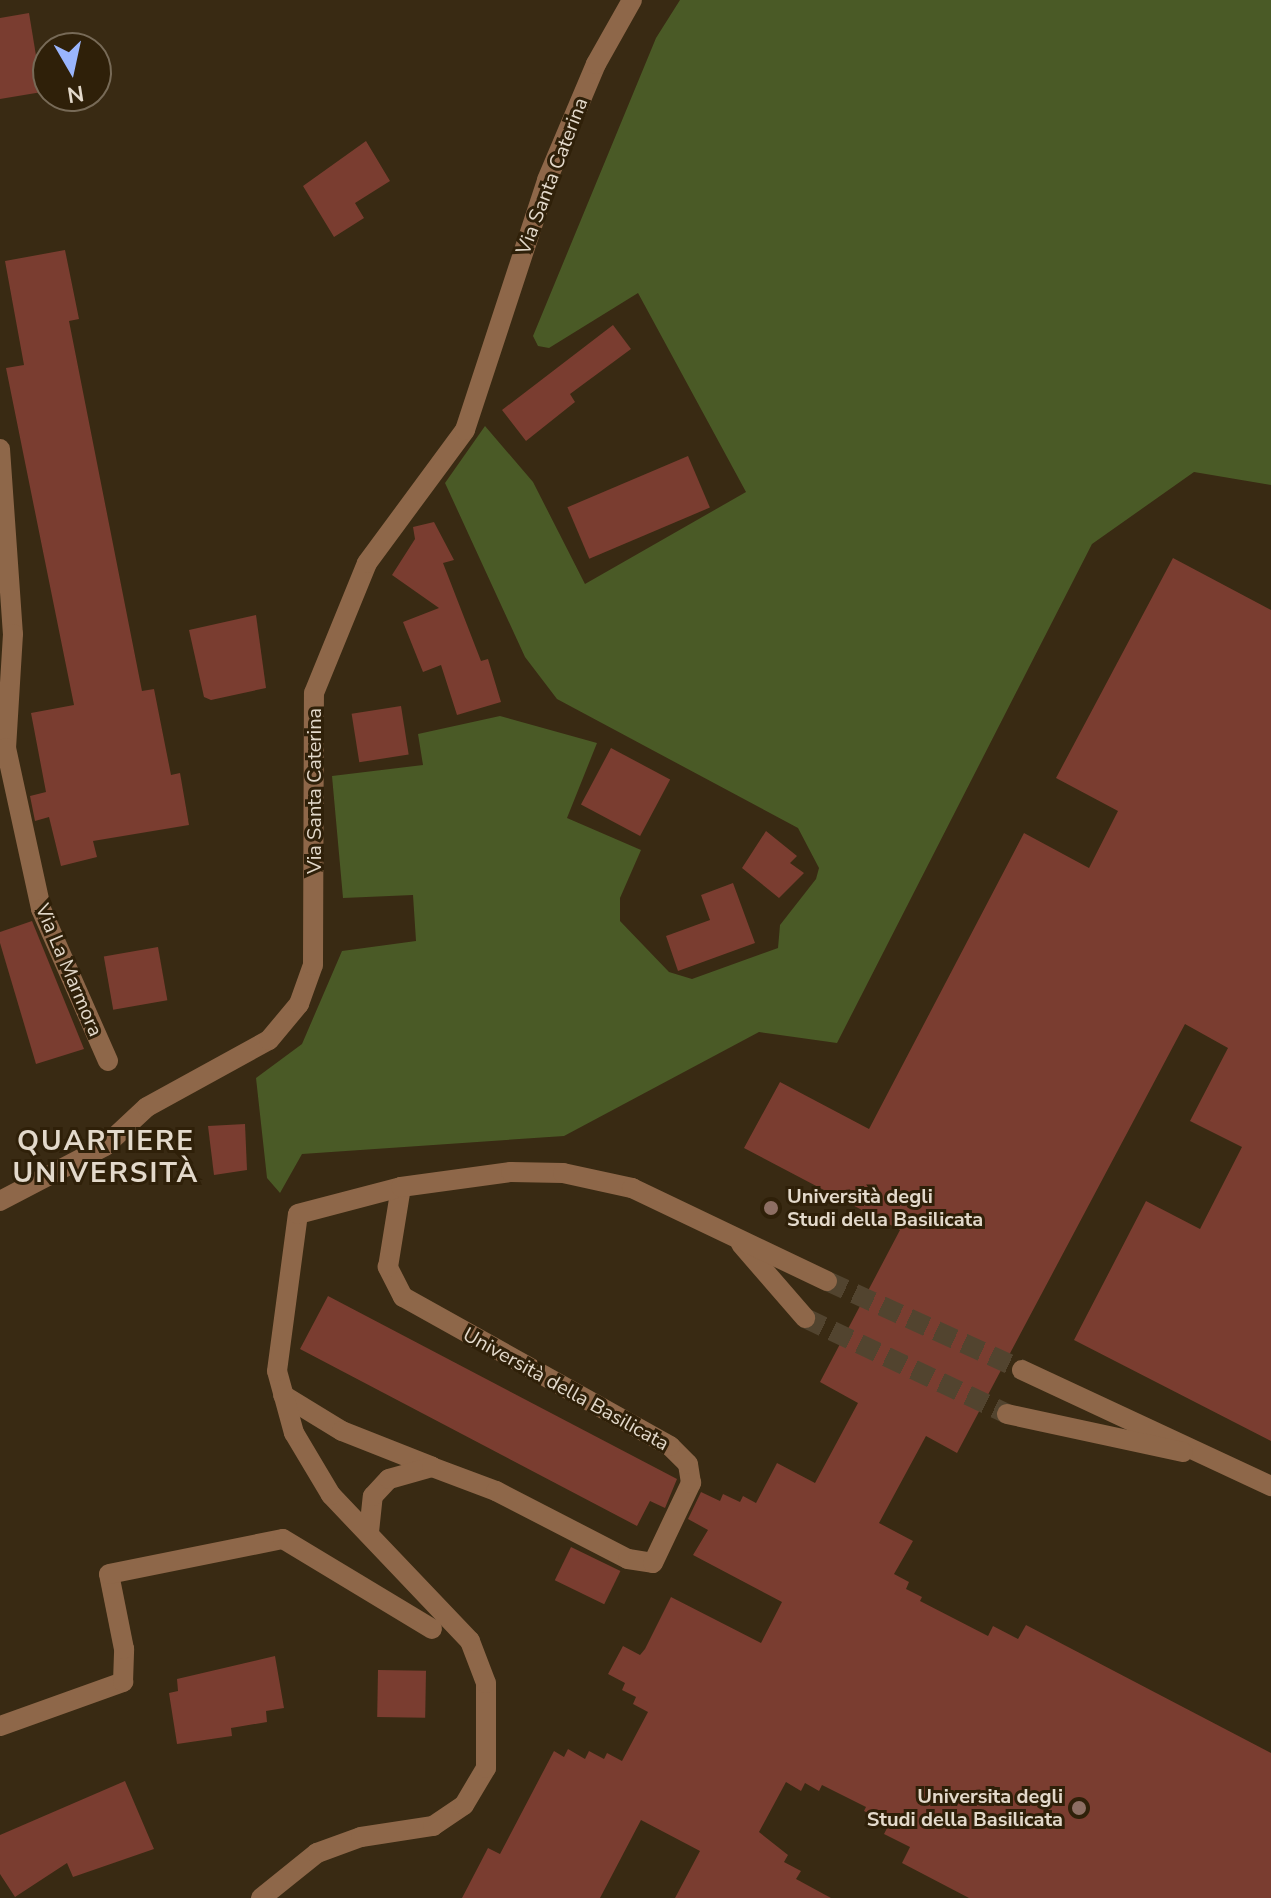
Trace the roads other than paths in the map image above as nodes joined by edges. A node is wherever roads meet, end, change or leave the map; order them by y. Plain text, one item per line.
1 (632, 0) edge
2 (0, 449) edge
3 (108, 1061) dead end
4 (401, 1187) junction
5 (0, 1201) edge
6 (733, 1235) junction
7 (827, 1281) tunnel mouth
8 (805, 1318) tunnel mouth
9 (1022, 1370) tunnel mouth
10 (283, 1395) junction
11 (1007, 1414) tunnel mouth
12 (1222, 1461) junction
13 (432, 1467) junction
14 (1271, 1486) edge
15 (369, 1532) junction
16 (432, 1629) dead end
17 (0, 1726) edge
18 (261, 1898) edge

1 - 5 street, Via Santa Caterina
2 - 3 street, Via La Marmora
4 - 6 street
4 - 10 street
4 - 13 street, Università della Basilicata
6 - 7 street
6 - 8 street
9 - 12 street
10 - 13 street, Università della Basilicata
10 - 15 street
11 - 12 street
12 - 14 street
13 - 15 street
15 - 18 street
16 - 17 street

